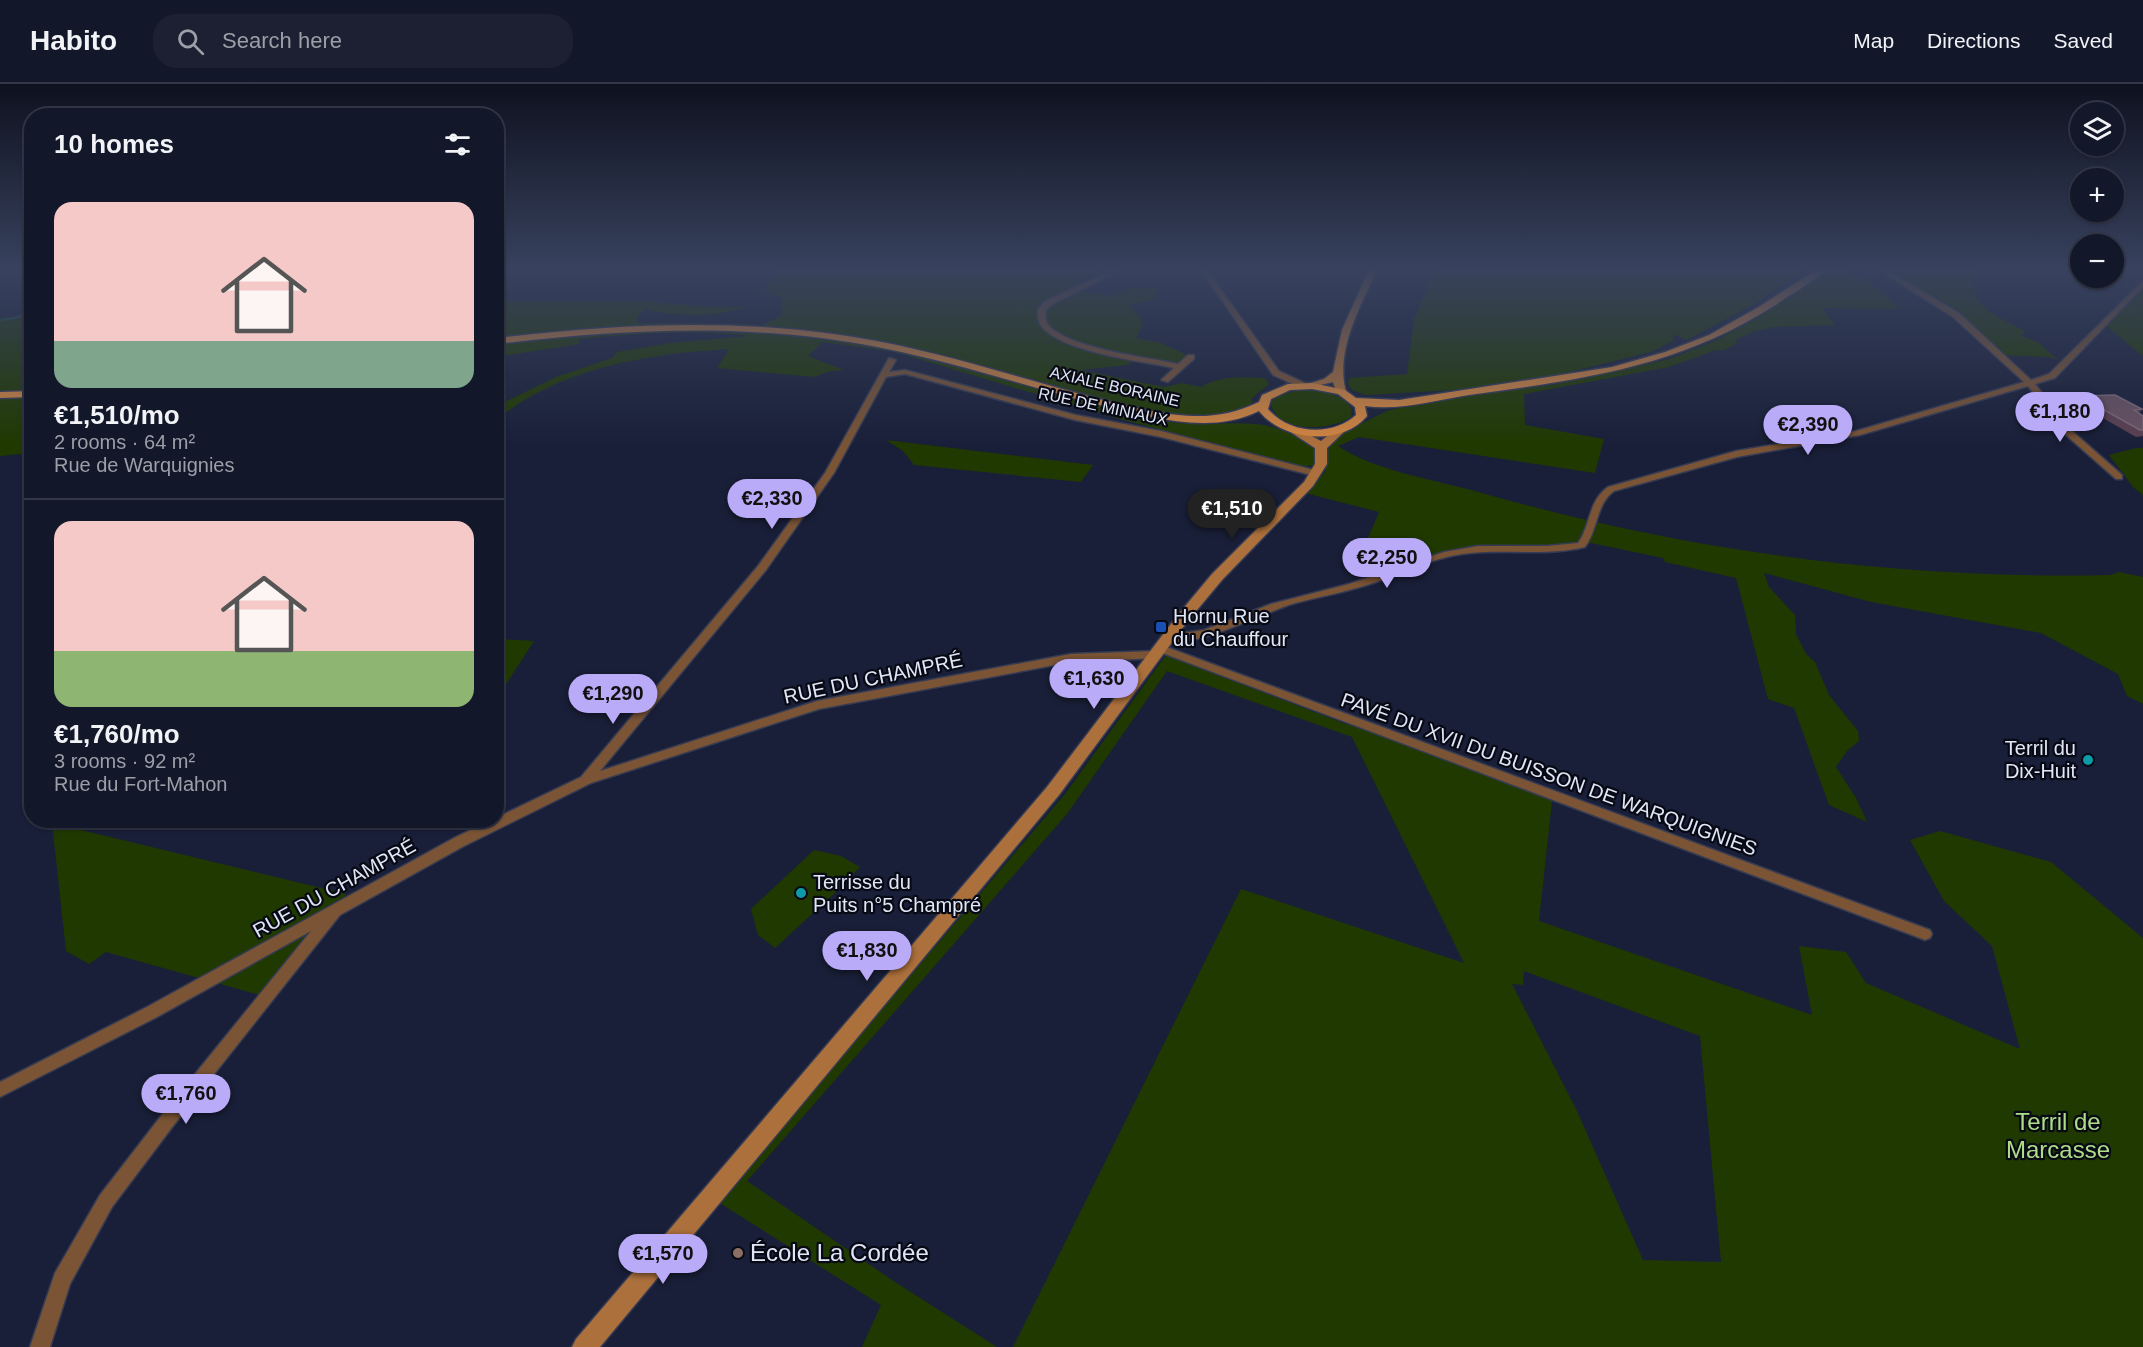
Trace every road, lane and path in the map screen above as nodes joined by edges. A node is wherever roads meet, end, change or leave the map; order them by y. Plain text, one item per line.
1 (624, 329) edge
2 (745, 329) edge
3 (1047, 329) edge
4 (1245, 329) edge
5 (1348, 329) edge
6 (1727, 329) edge
7 (1971, 329) edge
8 (2098, 329) edge
9 (504, 340) edge
10 (1191, 357) dead end
11 (892, 360) dead end
12 (1179, 367) junction
13 (1276, 373) junction
14 (1336, 374) junction
15 (885, 375) junction
16 (1165, 380) dead end
17 (2029, 382) junction
18 (1307, 385) junction
19 (1276, 390) junction
20 (1341, 392) junction
21 (24, 394) edge
22 (0, 395) edge
23 (1356, 400) junction
24 (1262, 405) junction
25 (1396, 406) junction
26 (1362, 416) junction
27 (1232, 417) junction
28 (1274, 421) junction
29 (1293, 429) junction
30 (1342, 429) junction
31 (1321, 447) junction
32 (1315, 473) junction
33 (2120, 477) dead end
34 (1162, 648) junction
35 (586, 780) junction
36 (504, 820) edge
37 (488, 828) edge
38 (338, 909) junction
39 (1925, 933) dead end
40 (0, 1090) edge
41 (40, 1347) edge
42 (584, 1347) edge

1 - 9 main road, AXIALE BORAINE
2 - 27 main road, AXIALE BORAINE
3 - 12 street
4 - 13 street
5 - 14 street
6 - 25 main road
7 - 17 street
8 - 17 street
10 - 12 street
11 - 15 street
12 - 16 street
13 - 18 street
13 - 19 street
14 - 18 street
14 - 20 street
15 - 32 street, RUE DE MINIAUX
15 - 35 street
17 - 33 street
17 - 34 street, RUE DU CHAMPRÉ
18 - 19 main road
18 - 20 main road
19 - 24 main road, AXIALE BORAINE
20 - 23 main road
21 - 22 main road
23 - 25 main road
23 - 26 main road
24 - 27 main road, AXIALE BORAINE
24 - 28 main road
25 - 26 main road
26 - 30 main road
27 - 28 main road
28 - 29 main road
29 - 30 main road
29 - 31 street
30 - 31 street
31 - 32 street
32 - 34 street
34 - 35 street, RUE DU CHAMPRÉ
34 - 39 street, PAVÉ DU XVII DU BUISSON DE WARQUIGNIES
34 - 42 street
35 - 36 street, RUE DU CHAMPRÉ
37 - 38 street, RUE DU CHAMPRÉ
38 - 40 street, RUE DU CHAMPRÉ
38 - 41 street

